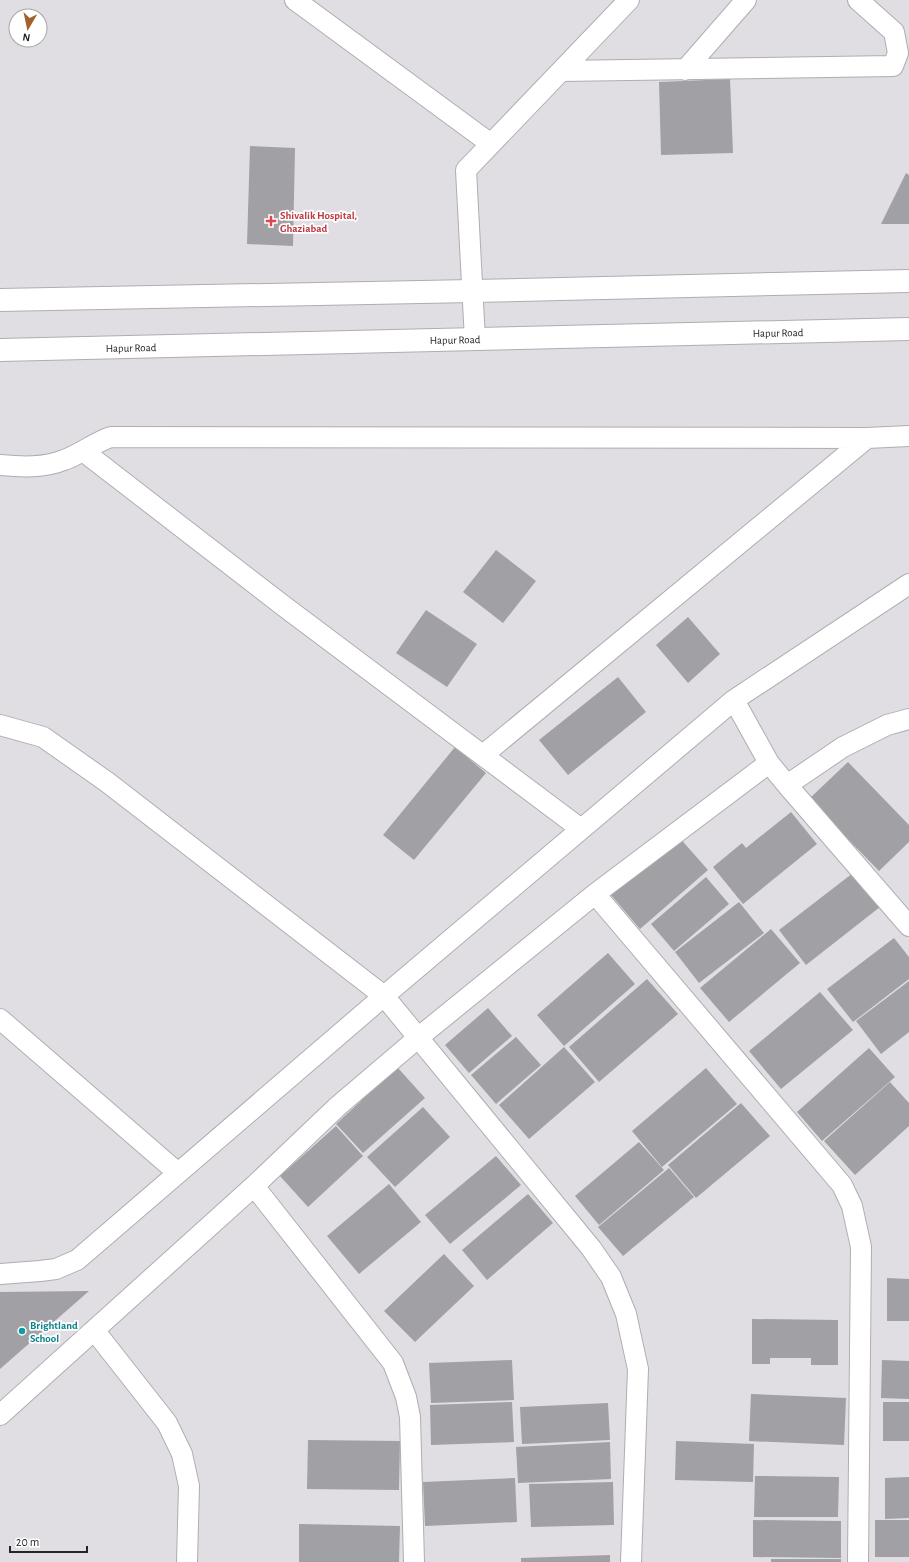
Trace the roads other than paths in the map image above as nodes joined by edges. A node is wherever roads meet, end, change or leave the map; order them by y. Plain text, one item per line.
1 (295, 0) edge
2 (629, 0) edge
3 (746, 0) edge
4 (858, 0) edge
5 (685, 70) junction
6 (561, 71) junction
7 (491, 144) junction
8 (909, 281) edge
9 (472, 292) junction
10 (0, 300) edge
11 (909, 330) edge
12 (474, 340) junction
13 (0, 350) edge
14 (909, 436) edge
15 (867, 438) junction
16 (83, 451) junction
17 (0, 466) edge
18 (909, 584) edge
19 (734, 700) junction
20 (909, 719) edge
21 (0, 725) edge
22 (483, 755) junction
23 (770, 763) junction
24 (787, 785) junction
25 (581, 829) junction
26 (595, 894) junction
27 (909, 926) edge
28 (384, 996) junction
29 (0, 1019) edge
30 (419, 1037) junction
31 (178, 1173) junction
32 (254, 1186) junction
33 (0, 1274) edge
34 (94, 1330) junction
35 (0, 1415) edge
36 (187, 1562) edge
37 (414, 1562) edge
38 (631, 1562) edge
39 (858, 1562) edge

1 - 7 street
2 - 6 street
3 - 5 street
4 - 5 street
5 - 6 street
6 - 7 street
7 - 9 street
8 - 9 main road
9 - 10 main road
9 - 12 street
11 - 12 main road, Hapur Road
12 - 13 main road, Hapur Road
14 - 15 street
15 - 16 street
15 - 22 street
16 - 17 street
16 - 22 street
18 - 19 street
19 - 23 street
19 - 25 street
20 - 24 street
21 - 28 street
22 - 25 street
23 - 24 street
23 - 26 street
24 - 27 street
25 - 28 street
26 - 30 street
26 - 39 street
28 - 30 street
28 - 31 street
29 - 31 street
30 - 32 street
30 - 38 street
31 - 33 street
32 - 34 street
32 - 37 street
34 - 35 street
34 - 36 street

